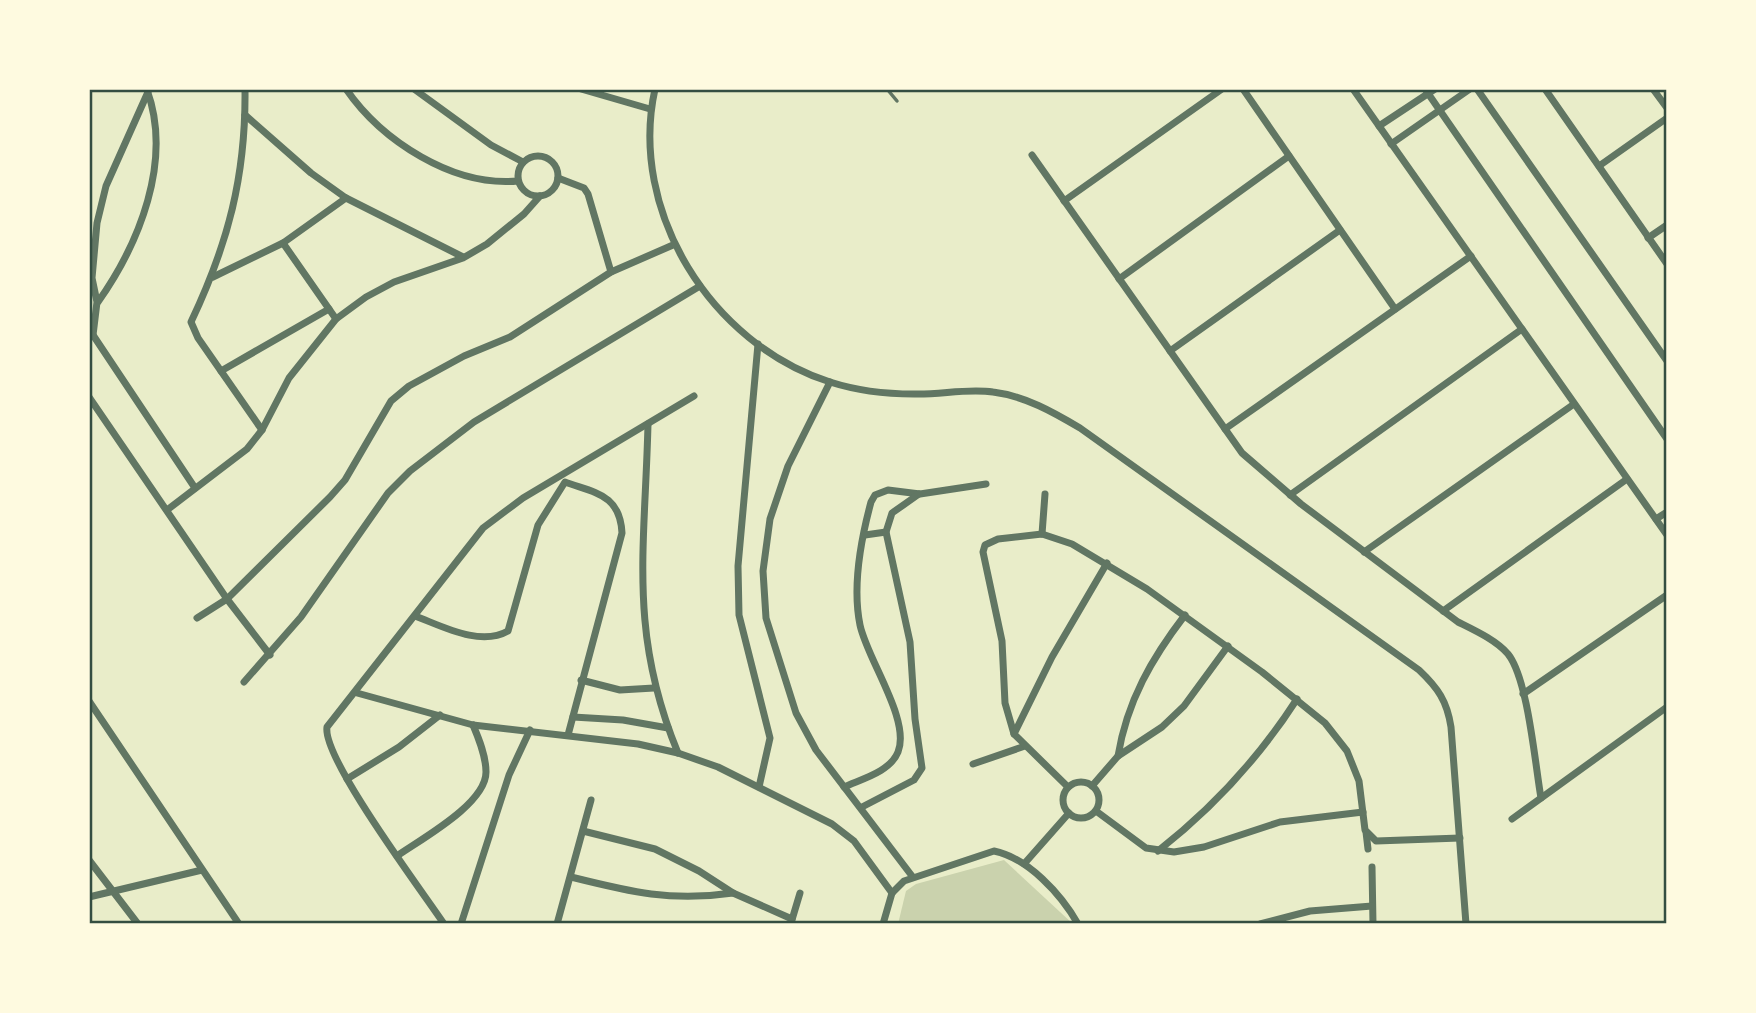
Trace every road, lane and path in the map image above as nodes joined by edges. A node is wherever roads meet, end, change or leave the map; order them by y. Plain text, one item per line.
1 (245, 89) edge
2 (346, 89) edge
3 (414, 89) edge
4 (581, 89) edge
5 (655, 89) edge
6 (887, 89) edge
7 (1222, 89) edge
8 (1243, 89) edge
9 (1353, 89) edge
10 (1470, 89) edge
11 (1478, 89) edge
12 (1545, 89) edge
13 (1653, 89) edge
14 (147, 90) edge
15 (1429, 91) edge
16 (897, 100) dead end
17 (1667, 108) edge
18 (650, 109) junction
19 (1440, 111) junction
20 (245, 115) junction
21 (1667, 118) edge
22 (1379, 127) junction
23 (1391, 144) junction
24 (1032, 155) dead end
25 (1289, 156) junction
26 (523, 162) junction
27 (1599, 166) junction
28 (558, 178) junction
29 (518, 181) junction
30 (540, 197) junction
31 (346, 198) junction
32 (1064, 201) junction
33 (1667, 225) edge
34 (1340, 230) junction
35 (1648, 237) junction
36 (283, 243) junction
37 (673, 245) junction
38 (1471, 256) junction
39 (463, 258) junction
40 (1667, 264) edge
41 (611, 272) junction
42 (213, 277) junction
43 (1119, 279) junction
44 (700, 286) junction
45 (97, 302) junction
46 (329, 309) junction
47 (1395, 309) junction
48 (336, 319) junction
49 (1522, 329) junction
50 (91, 336) edge
51 (758, 344) junction
52 (1170, 351) junction
53 (1667, 361) edge
54 (221, 371) junction
55 (830, 382) junction
56 (694, 396) dead end
57 (89, 397) edge
58 (1574, 404) junction
59 (648, 424) junction
60 (1225, 429) junction
61 (262, 430) junction
62 (1667, 439) edge
63 (556, 478) junction
64 (1627, 479) junction
65 (565, 482) junction
66 (986, 484) dead end
67 (195, 488) junction
68 (920, 494) junction
69 (1045, 494) dead end
70 (1290, 495) junction
71 (167, 510) junction
72 (1667, 512) edge
73 (1656, 519) junction
74 (886, 532) junction
75 (1042, 534) junction
76 (865, 535) junction
77 (1667, 535) edge
78 (1364, 552) junction
79 (1107, 563) junction
80 (1667, 595) edge
81 (227, 599) junction
82 (1443, 611) junction
83 (1185, 615) junction
84 (415, 616) junction
85 (197, 618) dead end
86 (1228, 646) junction
87 (270, 655) junction
88 (581, 680) junction
89 (244, 682) dead end
90 (654, 688) junction
91 (357, 692) junction
92 (1523, 694) junction
93 (1297, 699) junction
94 (89, 701) edge
95 (1667, 707) edge
96 (440, 715) junction
97 (573, 717) junction
98 (915, 719) junction
99 (898, 720) junction
100 (473, 725) junction
101 (668, 729) junction
102 (530, 730) junction
103 (1014, 734) junction
104 (568, 735) junction
105 (1025, 746) junction
106 (678, 753) junction
107 (1118, 756) junction
108 (973, 764) dead end
109 (347, 779) junction
110 (844, 786) junction
111 (1092, 786) junction
112 (759, 787) junction
113 (1068, 788) junction
114 (1541, 798) junction
115 (591, 800) dead end
116 (862, 807) junction
117 (1096, 811) junction
118 (1069, 813) junction
119 (1363, 813) junction
120 (1512, 819) dead end
121 (583, 831) junction
122 (1367, 832) junction
123 (1460, 838) junction
124 (1368, 849) dead end
125 (1158, 851) junction
126 (397, 856) junction
127 (89, 860) edge
128 (1024, 864) junction
129 (1372, 867) dead end
130 (202, 870) junction
131 (912, 876) junction
132 (571, 877) junction
133 (112, 890) junction
134 (733, 893) junction
135 (800, 893) dead end
136 (892, 893) junction
137 (89, 897) edge
138 (1372, 906) junction
139 (791, 922) edge
140 (138, 924) edge
141 (239, 924) edge
142 (444, 924) edge
143 (461, 924) edge
144 (557, 924) edge
145 (883, 924) edge
146 (1078, 924) edge
147 (1260, 924) edge
148 (1373, 924) edge
149 (1466, 924) edge

1 - 20 street
2 - 29 street
3 - 26 street
4 - 18 street
5 - 18 street
6 - 16 lane
7 - 32 street
8 - 25 street
9 - 22 street
10 - 19 street
11 - 53 street
12 - 27 street
13 - 17 street
14 - 45 street
14 - 45 street
15 - 19 street
15 - 22 street
18 - 37 street
19 - 23 street
19 - 62 street
20 - 31 street
20 - 42 street
21 - 27 street
22 - 23 street
23 - 38 street
24 - 32 street
25 - 34 street
25 - 43 street
26 - 28 street
26 - 29 street
27 - 35 street
28 - 30 street
28 - 41 street
29 - 30 street
30 - 39 street
31 - 36 street
31 - 39 street
32 - 43 street
33 - 35 street
34 - 47 street
34 - 52 street
35 - 40 street
36 - 42 street
36 - 46 street
37 - 41 street
37 - 44 street
38 - 47 street
38 - 49 street
39 - 48 street
41 - 81 street
42 - 54 street
43 - 52 street
44 - 51 street
44 - 87 street
45 - 50 street
46 - 48 street
46 - 54 street
47 - 60 street
48 - 61 street
49 - 58 street
49 - 70 street
50 - 67 street
51 - 55 street
51 - 112 street
52 - 60 street
54 - 61 street
55 - 110 street
55 - 123 street
56 - 59 street
57 - 71 street
58 - 64 street
58 - 78 street
59 - 63 street
59 - 90 street
60 - 70 street
61 - 67 street
63 - 65 street
63 - 84 street
64 - 73 street
64 - 82 street
65 - 84 street
65 - 88 street
66 - 68 street
67 - 71 street
68 - 74 street
68 - 76 street
69 - 75 street
70 - 78 street
71 - 81 street
72 - 73 street
73 - 77 street
74 - 76 street
74 - 98 street
75 - 79 street
75 - 103 street
76 - 99 street
78 - 82 street
79 - 83 street
79 - 103 street
80 - 92 street
81 - 85 street
81 - 87 street
82 - 92 street
83 - 86 street
83 - 107 street
84 - 91 street
86 - 93 street
86 - 107 street
87 - 89 street
88 - 90 street
88 - 97 street
90 - 101 street
91 - 96 street
91 - 109 street
92 - 114 street
93 - 119 street
93 - 125 street
94 - 130 street
95 - 114 street
96 - 100 street
96 - 109 street
97 - 101 street
97 - 104 street
98 - 99 street
98 - 116 street
99 - 110 street
100 - 102 street
100 - 126 street
101 - 106 street
102 - 104 street
102 - 143 street
103 - 105 street
104 - 106 street
105 - 108 street
105 - 113 street
106 - 112 street
107 - 111 street
109 - 126 street
110 - 116 street
111 - 113 street
111 - 117 street
112 - 136 street
113 - 118 street
114 - 120 street
115 - 121 street
116 - 131 street
117 - 118 street
117 - 125 street
118 - 128 street
119 - 122 street
119 - 125 street
121 - 132 street
121 - 134 street
122 - 123 street
122 - 124 street
123 - 149 street
126 - 142 street
127 - 133 street
128 - 131 street
128 - 146 street
129 - 138 street
130 - 133 street
130 - 141 street
131 - 136 street
132 - 134 street
132 - 144 street
133 - 137 street
133 - 140 street
134 - 139 street
135 - 139 street
136 - 145 street
138 - 147 street
138 - 148 street

